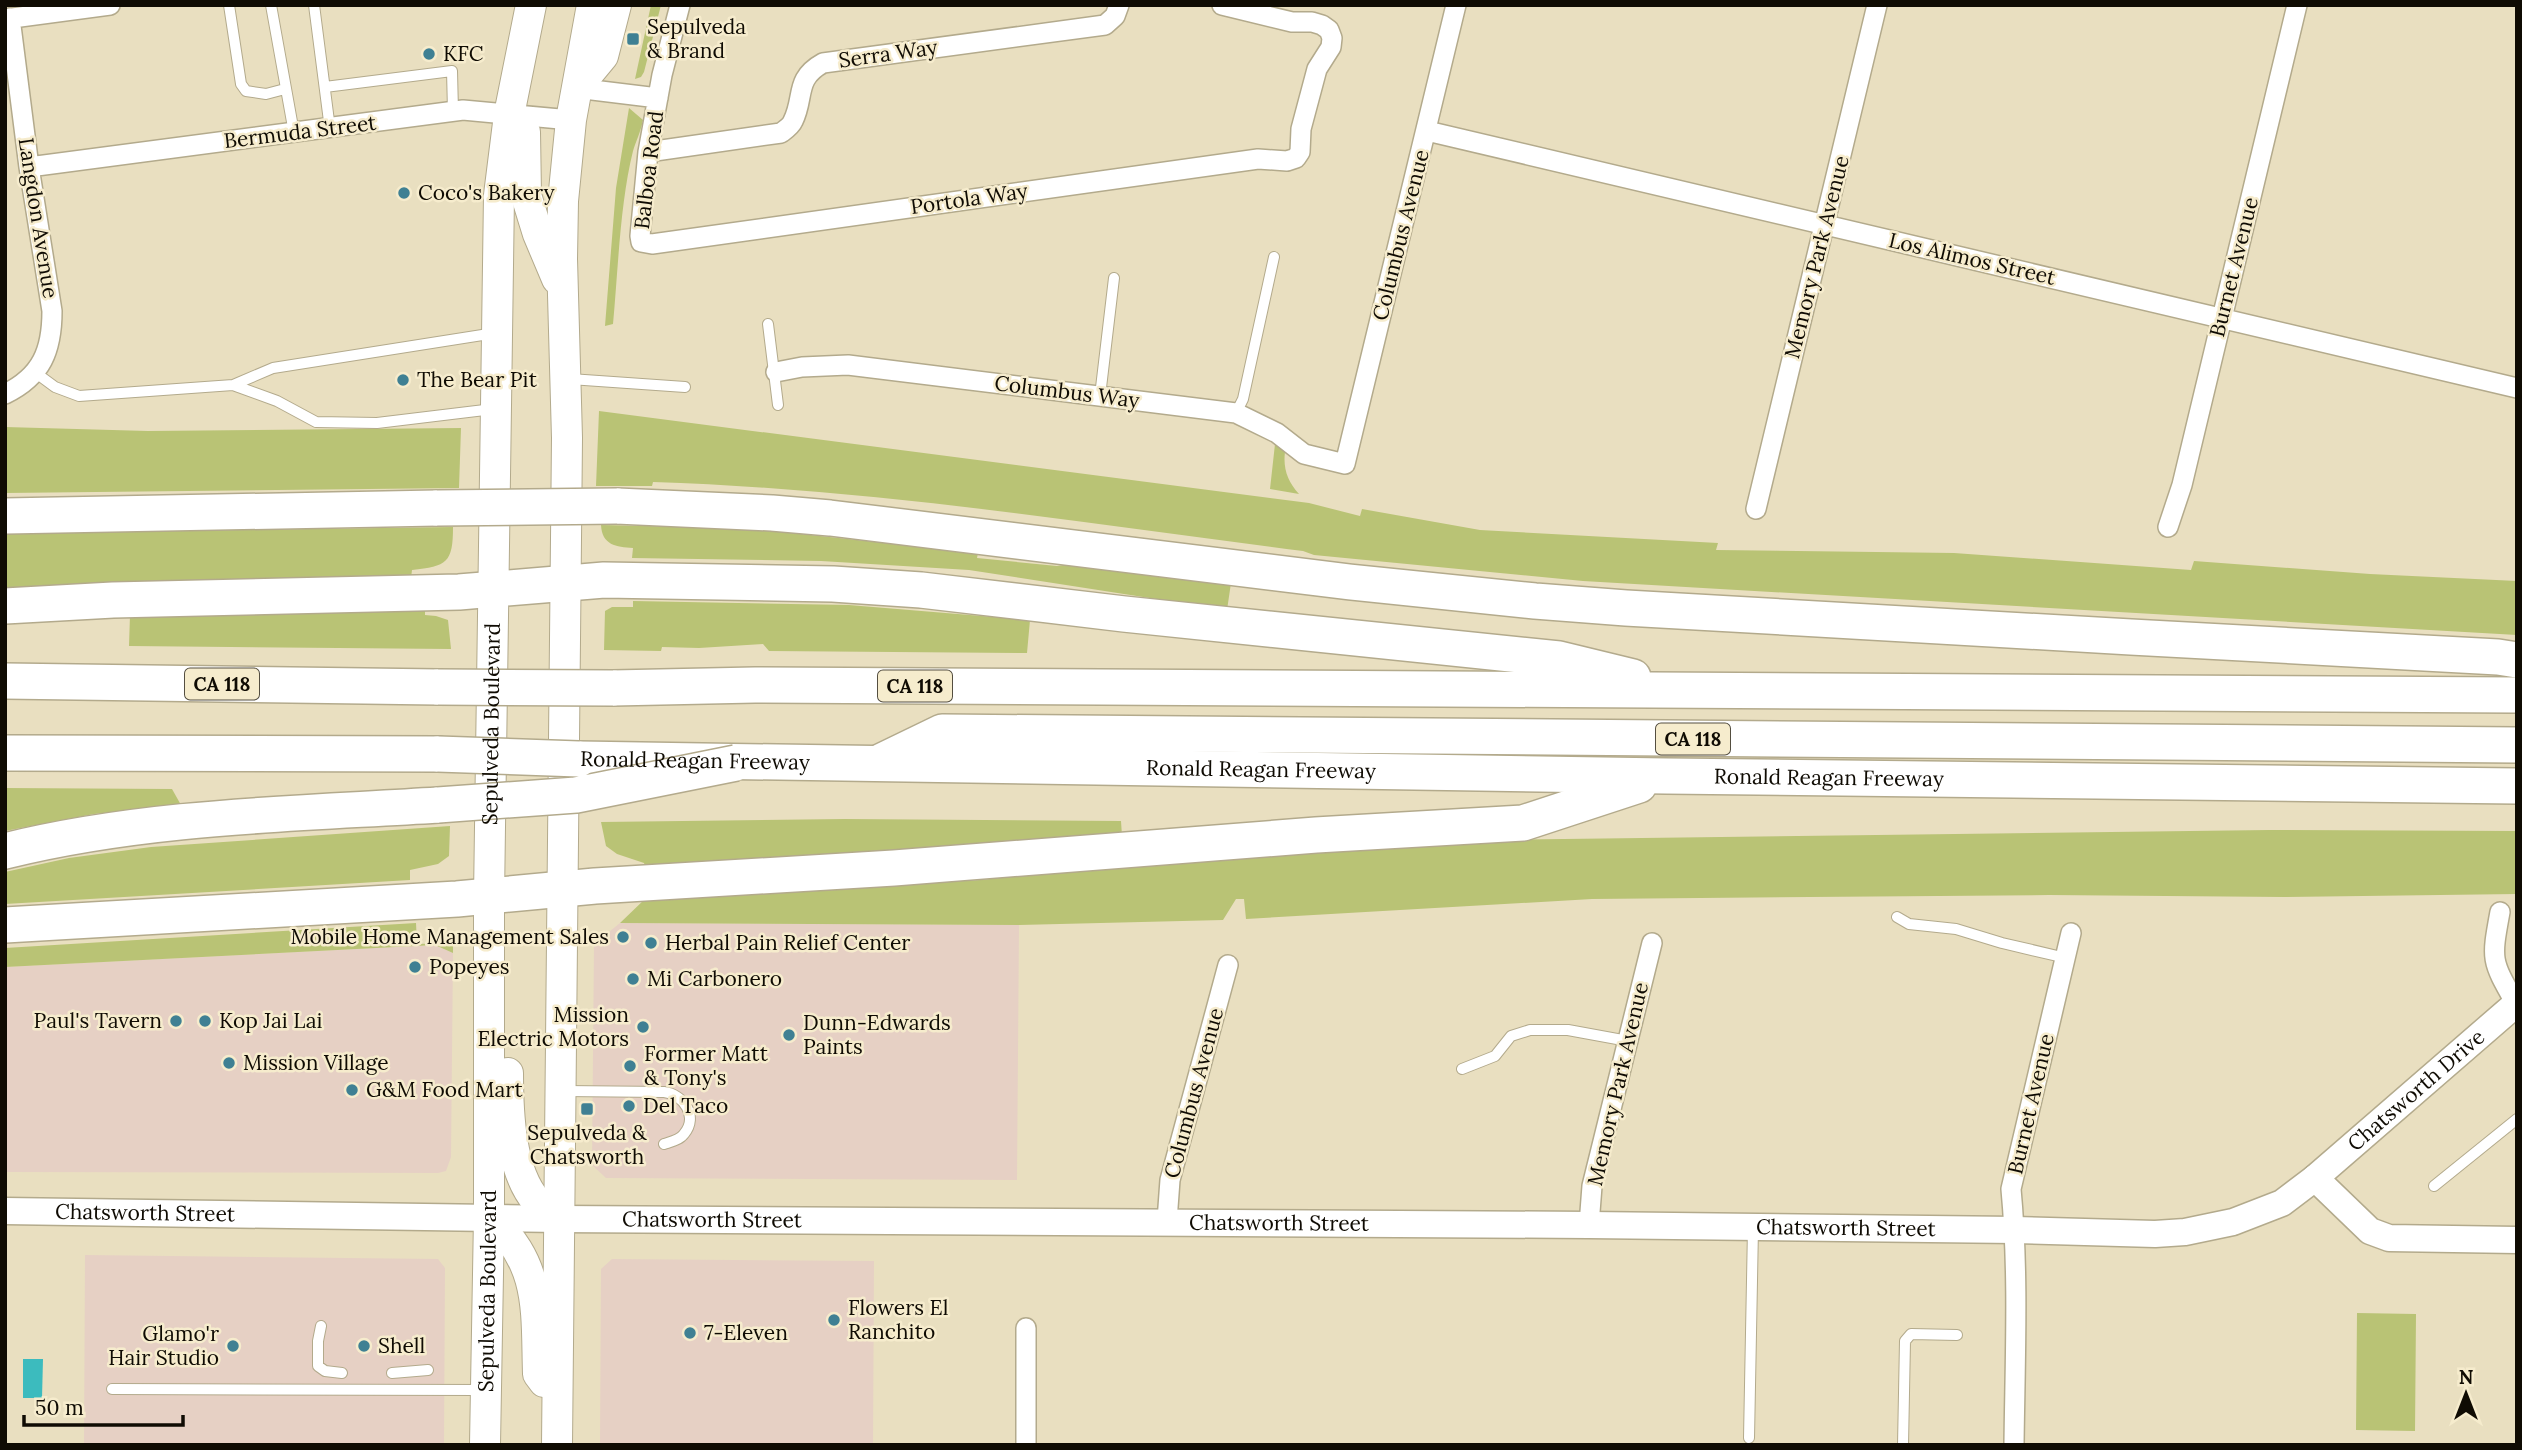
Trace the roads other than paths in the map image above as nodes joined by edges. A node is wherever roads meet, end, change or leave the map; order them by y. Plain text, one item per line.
1 (110, 5) edge
2 (229, 5) edge
3 (271, 5) edge
4 (314, 5) edge
5 (531, 5) edge
6 (592, 5) edge
7 (616, 5) edge
8 (680, 5) edge
9 (1119, 5) edge
10 (1222, 5) edge
11 (1456, 5) edge
12 (1877, 5) edge
13 (2297, 5) edge
14 (8, 18) edge
15 (325, 87) junction
16 (576, 88) junction
17 (285, 89) junction
18 (658, 98) junction
19 (453, 111) junction
20 (509, 115) junction
21 (571, 120) junction
22 (330, 129) junction
23 (1427, 131) junction
24 (294, 133) junction
25 (648, 152) junction
26 (29, 167) junction
27 (1825, 226) junction
28 (641, 242) joint
29 (1274, 257) dead end
30 (1114, 278) dead end
31 (563, 293) junction
32 (2221, 317) junction
33 (768, 324) dead end
34 (496, 333) junction
35 (776, 372) junction
36 (36, 373) junction
37 (566, 378) junction
38 (233, 385) junction
39 (685, 387) dead end
40 (2517, 388) edge
41 (5, 394) edge
42 (1100, 396) junction
43 (778, 405) dead end
44 (494, 408) junction
45 (1236, 413) junction
46 (1345, 464) joint
47 (1756, 509) dead end
48 (5, 516) edge
49 (2168, 527) dead end
50 (565, 584) junction
51 (494, 589) junction
52 (5, 606) edge
53 (2517, 660) edge
54 (5, 681) edge
55 (1075, 687) junction
56 (1687, 690) junction
57 (2517, 695) edge
58 (2517, 715) edge
59 (2517, 745) edge
60 (5, 753) edge
61 (736, 763) junction
62 (876, 764) junction
63 (1666, 776) junction
64 (2517, 786) edge
65 (5, 851) edge
66 (564, 889) junction
67 (489, 897) junction
68 (2500, 912) dead end
69 (1897, 917) dead end
70 (5, 925) edge
71 (2071, 933) dead end
72 (1652, 943) dead end
73 (488, 954) junction
74 (2066, 958) junction
75 (1228, 965) dead end
76 (2516, 1004) edge
77 (1628, 1041) junction
78 (1462, 1069) dead end
79 (561, 1091) junction
80 (2517, 1119) edge
81 (664, 1144) dead end
82 (2315, 1178) junction
83 (2434, 1186) dead end
84 (5, 1212) edge
85 (489, 1217) junction
86 (559, 1219) junction
87 (1167, 1221) junction
88 (1589, 1225) junction
89 (1753, 1227) junction
90 (2015, 1230) junction
91 (2517, 1240) edge
92 (321, 1326) dead end
93 (1026, 1328) dead end
94 (1957, 1335) dead end
95 (428, 1370) dead end
96 (342, 1373) dead end
97 (392, 1373) dead end
98 (112, 1390) dead end
99 (486, 1391) junction
100 (557, 1402) junction
101 (1749, 1438) dead end
102 (485, 1445) edge
103 (556, 1445) edge
104 (1026, 1445) edge
105 (1903, 1445) edge
106 (2014, 1445) edge

1 - 14 street
2 - 17 lane
3 - 17 lane
4 - 15 lane
5 - 20 main road, Sepulveda Boulevard
6 - 16 main road
7 - 16 main road
8 - 18 street, Balboa Road
9 - 25 street, Serra Way
10 - 28 street, Portola Way
11 - 23 street, Columbus Avenue
12 - 27 street, Memory Park Avenue
13 - 32 street, Burnet Avenue
14 - 26 street, Langdon Avenue
15 - 19 lane
15 - 22 lane
16 - 18 street, Balboa Road
16 - 21 main road
17 - 24 lane
18 - 25 street, Balboa Road
19 - 20 street, Bermuda Street
19 - 22 street, Bermuda Street
20 - 21 street, Bermuda Street
20 - 31 main road
20 - 34 main road, Sepulveda Boulevard
21 - 31 main road
22 - 24 street, Bermuda Street
23 - 27 street, Los Alimos Street
23 - 46 street, Columbus Avenue
24 - 26 street, Bermuda Street
25 - 28 street, Balboa Road
26 - 36 street, Langdon Avenue
27 - 32 street, Los Alimos Street
27 - 47 street, Memory Park Avenue
29 - 45 lane
30 - 42 lane
31 - 37 main road
32 - 40 street, Los Alimos Street
32 - 49 street, Burnet Avenue
33 - 35 lane
34 - 38 lane
34 - 44 main road, Sepulveda Boulevard
35 - 42 street, Columbus Way
35 - 43 lane
36 - 38 lane
36 - 41 street
37 - 39 lane
37 - 50 main road
38 - 44 lane
42 - 45 street, Columbus Way
44 - 51 main road, Sepulveda Boulevard
45 - 46 street, Columbus Way
48 - 53 highway, bridge
50 - 51 highway
50 - 56 highway
50 - 66 main road
51 - 52 highway
51 - 67 main road, Sepulveda Boulevard
54 - 55 highway, CA 118, bridge
55 - 56 highway, CA 118
55 - 58 highway, CA 118
56 - 57 highway, CA 118
59 - 62 highway, CA 118
60 - 61 highway, Ronald Reagan Freeway / CA 118, bridge
61 - 62 highway, Ronald Reagan Freeway / CA 118
61 - 65 highway, bridge
62 - 63 highway, Ronald Reagan Freeway / CA 118
63 - 64 highway, Ronald Reagan Freeway / CA 118
63 - 66 highway
66 - 67 highway
66 - 79 main road
67 - 70 highway
67 - 73 main road, Sepulveda Boulevard
68 - 76 street
69 - 74 lane
71 - 74 street, Burnet Avenue
72 - 77 street, Memory Park Avenue
73 - 85 main road, Sepulveda Boulevard
73 - 86 main road
74 - 90 street, Burnet Avenue
75 - 87 street, Columbus Avenue
76 - 82 main road, Chatsworth Drive
77 - 78 lane
77 - 88 street, Memory Park Avenue
79 - 81 lane
79 - 86 main road
80 - 83 lane
82 - 90 main road, Chatsworth Street
82 - 91 main road
84 - 85 main road, Chatsworth Street
85 - 86 main road, Chatsworth Street
85 - 99 main road, Sepulveda Boulevard
85 - 100 main road
86 - 87 main road, Chatsworth Street
86 - 100 main road
87 - 88 main road, Chatsworth Street
88 - 89 main road, Chatsworth Street
89 - 90 main road, Chatsworth Street
89 - 101 lane
90 - 106 street, Burnet Avenue
92 - 96 lane
93 - 104 street
94 - 105 lane
95 - 97 lane
98 - 99 lane
99 - 102 main road, Sepulveda Boulevard
100 - 103 main road

